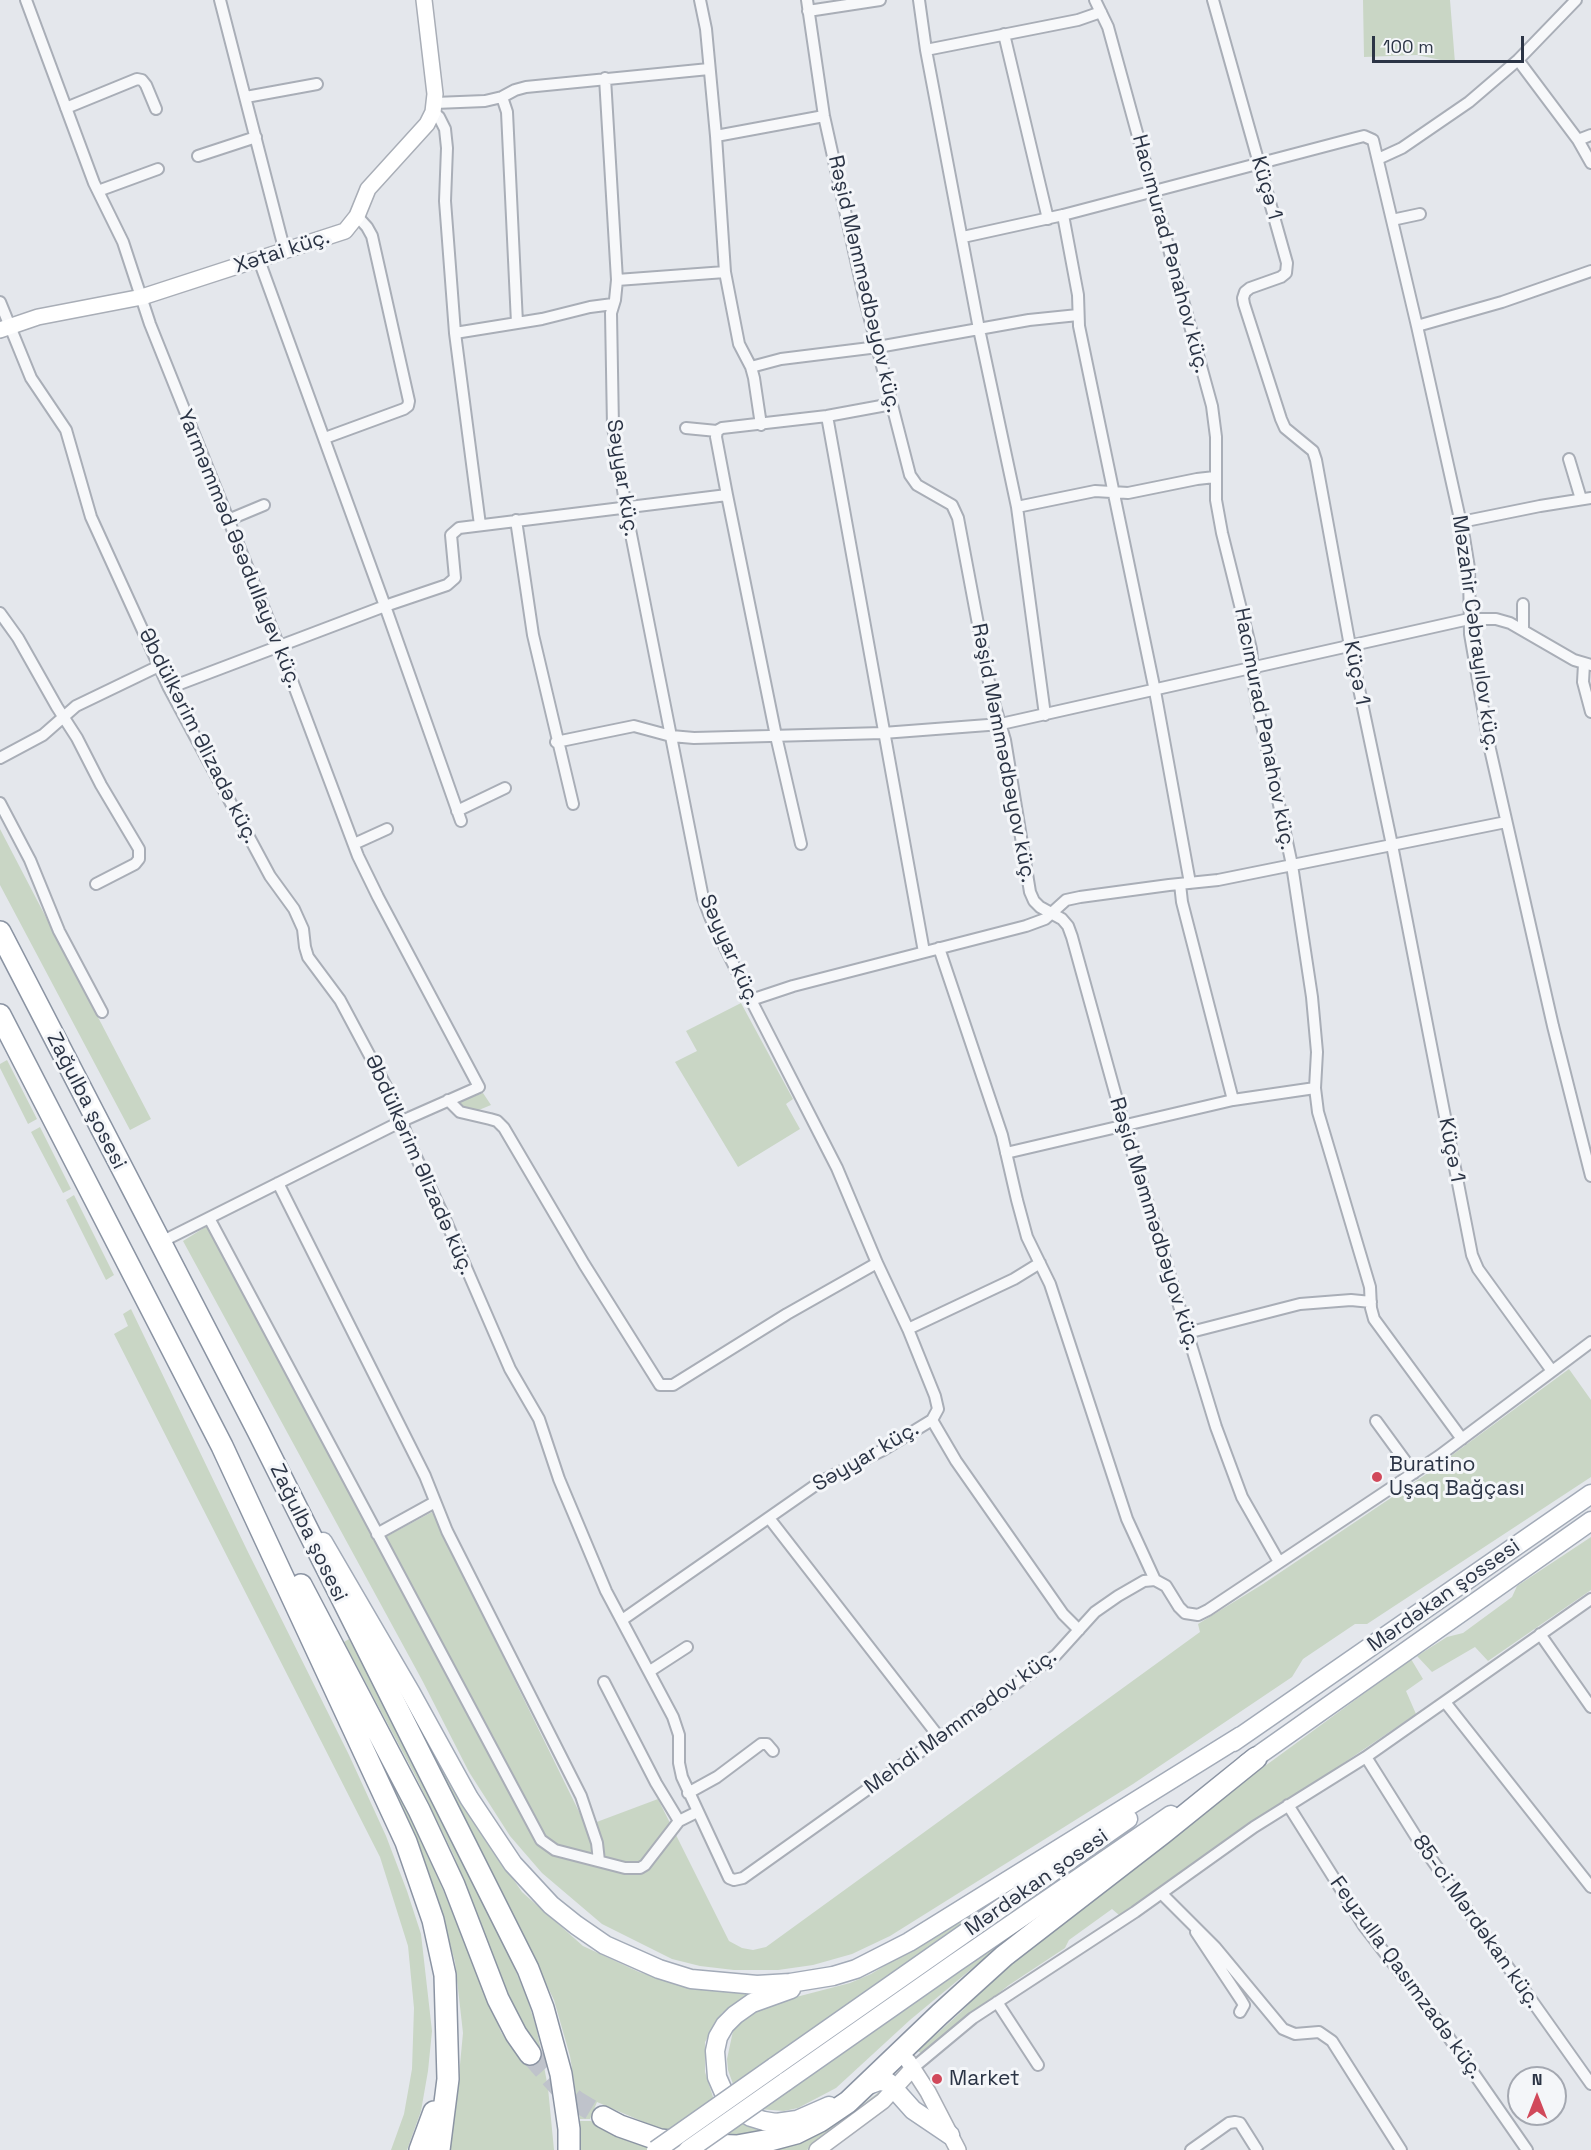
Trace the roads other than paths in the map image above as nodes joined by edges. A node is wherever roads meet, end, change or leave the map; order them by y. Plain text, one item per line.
1 (26, 0) edge
2 (220, 0) edge
3 (424, 0) edge
4 (700, 0) edge
5 (880, 0) edge
6 (919, 0) edge
7 (1095, 0) edge
8 (1213, 0) edge
9 (1576, 0) edge
10 (808, 6) edge
11 (1101, 12) junction
12 (1004, 34) junction
13 (926, 50) junction
14 (1518, 60) junction
15 (710, 69) junction
16 (605, 78) junction
17 (317, 84) dead end
18 (246, 97) junction
19 (502, 97) junction
20 (66, 108) junction
21 (434, 108) junction
22 (156, 109) dead end
23 (824, 116) junction
24 (1591, 135) edge
25 (716, 136) junction
26 (256, 137) junction
27 (1578, 140) junction
28 (198, 156) dead end
29 (1378, 159) junction
30 (1591, 163) edge
31 (1259, 165) junction
32 (158, 169) dead end
33 (98, 190) junction
34 (1152, 192) junction
35 (1420, 214) dead end
36 (1063, 215) junction
37 (357, 216) junction
38 (1048, 219) junction
39 (1392, 220) junction
40 (963, 237) junction
41 (285, 252) junction
42 (259, 260) junction
43 (1591, 271) edge
44 (725, 272) junction
45 (617, 280) junction
46 (142, 297) junction
47 (0, 302) edge
48 (613, 304) junction
49 (1078, 315) junction
50 (517, 323) junction
51 (1418, 326) junction
52 (4, 328) edge
53 (979, 329) junction
54 (455, 333) junction
55 (878, 347) junction
56 (752, 367) junction
57 (892, 404) junction
58 (827, 416) junction
59 (761, 425) junction
60 (686, 428) dead end
61 (717, 431) junction
62 (325, 438) junction
63 (1569, 459) dead end
64 (1215, 477) junction
65 (1115, 492) junction
66 (727, 495) junction
67 (1586, 498) edge
68 (264, 505) dead end
69 (1017, 507) junction
70 (626, 508) junction
71 (228, 520) junction
72 (516, 520) junction
73 (1461, 522) junction
74 (480, 525) junction
75 (1523, 604) dead end
76 (386, 606) junction
77 (0, 613) edge
78 (1469, 619) junction
79 (1523, 629) junction
80 (279, 646) junction
81 (1350, 646) junction
82 (1587, 665) edge
83 (159, 666) junction
84 (1253, 668) junction
85 (169, 688) junction
86 (1155, 690) junction
87 (1591, 712) edge
88 (1045, 715) junction
89 (63, 717) junction
90 (1001, 724) junction
91 (884, 733) junction
92 (671, 736) junction
93 (776, 736) junction
94 (556, 742) junction
95 (0, 758) edge
96 (505, 788) dead end
97 (0, 803) edge
98 (573, 804) dead end
99 (1506, 822) junction
100 (387, 830) dead end
101 (354, 844) junction
102 (801, 844) dead end
103 (1392, 845) junction
104 (1292, 865) junction
105 (1185, 883) junction
106 (96, 884) dead end
107 (1051, 913) junction
108 (0, 932) edge
109 (939, 948) junction
110 (924, 952) junction
111 (751, 1000) junction
112 (102, 1012) dead end
113 (0, 1015) edge
114 (1315, 1088) junction
115 (448, 1100) junction
116 (1233, 1100) junction
117 (402, 1121) junction
118 (1124, 1125) junction
119 (1006, 1153) junction
120 (1591, 1176) edge
121 (278, 1183) junction
122 (209, 1218) junction
123 (159, 1243) junction
124 (877, 1263) junction
125 (1040, 1263) junction
126 (1371, 1302) junction
127 (908, 1329) junction
128 (1187, 1333) junction
129 (1591, 1342) edge
130 (1552, 1371) junction
131 (932, 1420) junction
132 (1376, 1420) dead end
133 (258, 1431) junction
134 (1462, 1439) junction
135 (222, 1446) junction
136 (1414, 1473) junction
137 (1591, 1494) edge
138 (435, 1502) junction
139 (769, 1518) junction
140 (1591, 1521) edge
141 (377, 1534) junction
142 (1279, 1562) junction
143 (1155, 1580) junction
144 (1591, 1599) edge
145 (622, 1620) junction
146 (1079, 1630) junction
147 (1540, 1634) junction
148 (687, 1647) dead end
149 (650, 1671) junction
150 (604, 1682) dead end
151 (1298, 1697) joint
152 (1445, 1702) junction
153 (1591, 1707) edge
154 (1312, 1717) joint
155 (1241, 1736) junction
156 (939, 1737) junction
157 (773, 1751) dead end
158 (1366, 1757) junction
159 (1256, 1758) junction
160 (688, 1793) junction
161 (1288, 1805) junction
162 (697, 1812) junction
163 (679, 1821) junction
164 (599, 1861) junction
165 (734, 1880) joint
166 (1591, 1887) edge
167 (1162, 1893) junction
168 (1196, 1928) junction
169 (833, 1976) junction
170 (998, 2002) junction
171 (543, 2008) junction
172 (1240, 2012) dead end
173 (447, 2028) junction
174 (530, 2054) tunnel mouth
175 (906, 2060) junction
176 (1038, 2065) dead end
177 (1591, 2084) edge
178 (867, 2085) junction
179 (895, 2090) junction
180 (603, 2117) tunnel mouth
181 (570, 2143) edge
182 (954, 2143) edge
183 (420, 2150) edge
184 (439, 2150) edge
185 (557, 2150) edge
186 (656, 2150) edge
187 (688, 2150) edge
188 (817, 2150) edge
189 (1191, 2150) edge
190 (1257, 2150) edge
191 (1401, 2150) edge
192 (1527, 2150) edge

1 - 20 street, Yarməmməd Əsədullayev küç.
2 - 18 street
3 - 21 street
4 - 15 street
5 - 10 street
6 - 13 street
7 - 11 street, Hacımurad Pənahov küç.
8 - 31 street, Küçə 1
9 - 14 street
10 - 23 street, Rəşid Məmmədbəyov küç.
11 - 12 street
11 - 34 street, Hacımurad Pənahov küç.
12 - 13 street
12 - 38 street
13 - 40 street
14 - 27 street
14 - 29 street
15 - 16 street
15 - 25 street
16 - 19 street
16 - 45 street, Səyyar küç.
17 - 18 street
18 - 26 street
19 - 21 street
19 - 50 street
20 - 22 street
20 - 33 street, Yarməmməd Əsədullayev küç.
21 - 37 street, Xətai küç.
21 - 54 street
23 - 25 street
23 - 55 street, Rəşid Məmmədbəyov küç.
24 - 27 street
25 - 44 street
26 - 28 street
26 - 41 street
27 - 30 street
29 - 31 street, Məzahir Cəbrayılov küç.
29 - 39 street, Məzahir Cəbrayılov küç.
31 - 34 street
31 - 81 street, Küçə 1
32 - 33 street
33 - 46 street, Yarməmməd Əsədullayev küç.
34 - 36 street
34 - 64 street, Hacımurad Pənahov küç.
35 - 39 street
36 - 38 street
36 - 49 street
37 - 41 street, Xətai küç.
37 - 62 street
38 - 40 street
39 - 51 street, Məzahir Cəbrayılov küç.
40 - 53 street
41 - 42 street, Xətai küç.
42 - 46 street, Xətai küç.
42 - 62 street
43 - 51 street
44 - 45 street
44 - 56 street
45 - 48 street, Səyyar küç.
46 - 52 street, Xətai küç.
46 - 71 street, Yarməmməd Əsədullayev küç.
47 - 52 street, Əbdülkərim Əlizadə küç.
48 - 50 street
48 - 70 street, Səyyar küç.
49 - 53 street
49 - 65 street
50 - 54 street
51 - 73 street, Məzahir Cəbrayılov küç.
52 - 83 street, Əbdülkərim Əlizadə küç.
53 - 55 street
53 - 69 street
54 - 74 street
55 - 56 street
55 - 57 street, Rəşid Məmmədbəyov küç.
56 - 59 street
57 - 58 street
57 - 90 street, Rəşid Məmmədbəyov küç.
58 - 59 street
58 - 91 street
59 - 61 street
60 - 61 street
61 - 66 street
62 - 76 street
63 - 67 street
64 - 65 street
64 - 84 street, Hacımurad Pənahov küç.
65 - 69 street
65 - 86 street
66 - 70 street
66 - 93 street
67 - 73 street
68 - 71 street
69 - 88 street
70 - 72 street
70 - 92 street, Səyyar küç.
71 - 80 street, Yarməmməd Əsədullayev küç.
72 - 74 street
72 - 94 street
73 - 78 street, Məzahir Cəbrayılov küç.
74 - 76 street
75 - 79 street
76 - 80 street
76 - 96 street
77 - 89 street
78 - 79 street
78 - 81 street
78 - 99 street, Məzahir Cəbrayılov küç.
79 - 82 street
80 - 85 street
80 - 101 street, Yarməmməd Əsədullayev küç.
81 - 84 street
81 - 103 street, Küçə 1
82 - 87 street
83 - 85 street, Əbdülkərim Əlizadə küç.
83 - 89 street
84 - 86 street
84 - 104 street, Hacımurad Pənahov küç.
85 - 117 street, Əbdülkərim Əlizadə küç.
86 - 88 street
86 - 105 street
88 - 90 street
89 - 95 street
89 - 106 street
90 - 91 street
90 - 107 street, Rəşid Məmmədbəyov küç.
91 - 93 street
91 - 110 street
92 - 93 street
92 - 94 street
92 - 111 street, Səyyar küç.
93 - 102 street
94 - 98 street
97 - 112 street
99 - 103 street
99 - 120 street, Məzahir Cəbrayılov küç.
100 - 101 street
101 - 115 street, Yarməmməd Əsədullayev küç.
103 - 104 street
103 - 130 street, Küçə 1
104 - 105 street
104 - 114 street, Hacımurad Pənahov küç.
105 - 107 street
105 - 116 street
107 - 109 street
107 - 118 street, Rəşid Məmmədbəyov küç.
108 - 123 highway, Zağulba şosesi
109 - 110 street
109 - 119 street
110 - 111 street
111 - 124 street, Səyyar küç.
113 - 135 highway, Zağulba şosesi
114 - 116 street
114 - 126 street, Hacımurad Pənahov küç.
115 - 117 street
115 - 124 street
116 - 118 street
117 - 121 street
117 - 145 street, Əbdülkərim Əlizadə küç.
118 - 119 street
118 - 128 street, Rəşid Məmmədbəyov küç.
119 - 125 street
121 - 122 street
121 - 138 street
122 - 123 street
122 - 141 street
123 - 133 highway, Zağulba şosesi
124 - 127 street, Səyyar küç.
125 - 127 street
125 - 143 street
126 - 128 street
126 - 134 street, Hacımurad Pənahov küç.
127 - 131 street, Səyyar küç.
128 - 142 street, Rəşid Məmmədbəyov küç.
129 - 130 street
130 - 134 street
131 - 139 street, Səyyar küç.
131 - 146 street
132 - 136 street
133 - 169 main road
133 - 171 highway, Zağulba şosesi
134 - 136 street
135 - 173 highway
135 - 174 highway
136 - 142 street
137 - 151 main road, Mərdəkan şossesi
138 - 141 street
138 - 164 street
139 - 145 street, Səyyar küç.
139 - 156 street
140 - 154 main road, Mərdəkan şossesi
141 - 164 street
142 - 143 street
143 - 146 street, Mehdi Məmmədov küç.
144 - 147 street
145 - 149 street, Əbdülkərim Əlizadə küç.
146 - 156 street, Mehdi Məmmədov küç.
147 - 152 street
147 - 153 street
148 - 149 street
149 - 160 street, Əbdülkərim Əlizadə küç.
150 - 163 street
151 - 155 main road, Mərdəkan şosesi
152 - 158 street
152 - 166 street
154 - 159 main road, Mərdəkan şosesi
155 - 169 main road
155 - 186 main road, Mərdəkan şosesi, bridge
156 - 165 street, Mehdi Məmmədov küç.
157 - 160 street
158 - 161 street
158 - 177 street, 85-ci Mərdəkan küç.
159 - 175 highway
159 - 187 main road, Mərdəkan şosesi, bridge
160 - 162 street, Əbdülkərim Əlizadə küç.
161 - 167 street
161 - 192 street, Feyzulla Qasımzadə küç.
162 - 163 street
162 - 165 street, Əbdülkərim Əlizadə küç.
163 - 164 street
167 - 168 street
167 - 170 street
168 - 172 street
168 - 191 street
169 - 178 main road
170 - 175 street
170 - 176 street
171 - 181 highway, Zağulba şosesi
171 - 185 highway
173 - 183 highway
173 - 184 highway
175 - 178 highway
175 - 179 street
175 - 182 street
178 - 179 main road
178 - 180 highway
179 - 182 main road
179 - 188 street
189 - 190 street

